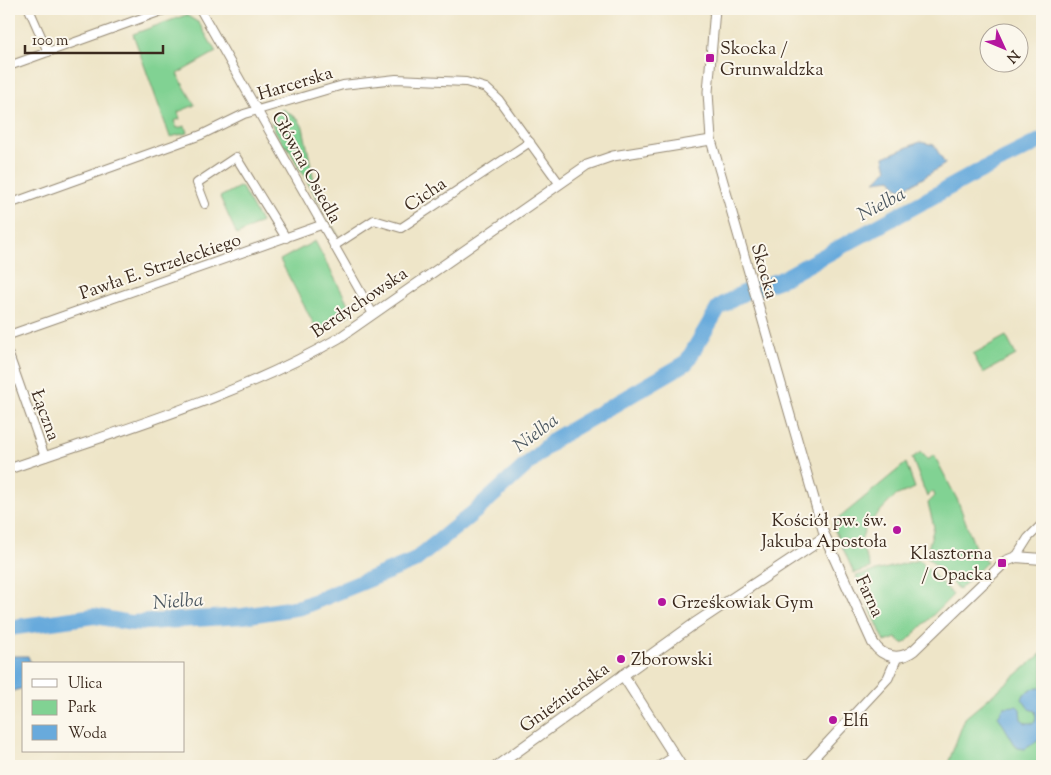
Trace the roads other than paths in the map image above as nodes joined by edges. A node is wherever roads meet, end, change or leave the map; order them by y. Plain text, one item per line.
1 (28, 9) edge
2 (168, 9) edge
3 (200, 9) edge
4 (715, 9) edge
5 (48, 52) junction
6 (9, 66) edge
7 (258, 111) junction
8 (711, 140) junction
9 (530, 142) junction
10 (560, 183) junction
11 (9, 204) edge
12 (204, 204) dead end
13 (321, 225) junction
14 (286, 238) junction
15 (334, 246) junction
16 (373, 314) junction
17 (9, 335) edge
18 (9, 354) edge
19 (45, 457) junction
20 (9, 469) edge
21 (1042, 524) edge
22 (825, 537) junction
23 (1016, 558) junction
24 (1042, 559) edge
25 (897, 657) junction
26 (623, 675) junction
27 (675, 756) junction
28 (497, 766) edge
29 (659, 766) edge
30 (681, 766) edge
31 (806, 766) edge

1 - 5 street
2 - 5 street
3 - 7 street, Główna Osiedla
4 - 8 street, Skocka
5 - 6 street
7 - 9 street, Harcerska
7 - 11 street, Harcerska
7 - 13 street, Główna Osiedla
8 - 10 street, Berdychowska
8 - 22 street, Skocka
9 - 10 street, Harcerska
9 - 15 street, Cicha
10 - 16 street, Berdychowska
12 - 14 street
13 - 14 street, Pawła E. Strzeleckiego
13 - 15 street, Główna Osiedla
14 - 17 street, Pawła E. Strzeleckiego
15 - 16 street, Główna Osiedla
16 - 19 street, Berdychowska
18 - 19 street, Łączna
19 - 20 street, Berdychowska
21 - 23 street
22 - 25 main road, Farna
22 - 26 main road, Gnieźnieńska
23 - 24 main road
23 - 25 main road
25 - 31 street
26 - 27 main road
26 - 28 main road, Gnieźnieńska
27 - 29 street
27 - 30 main road

